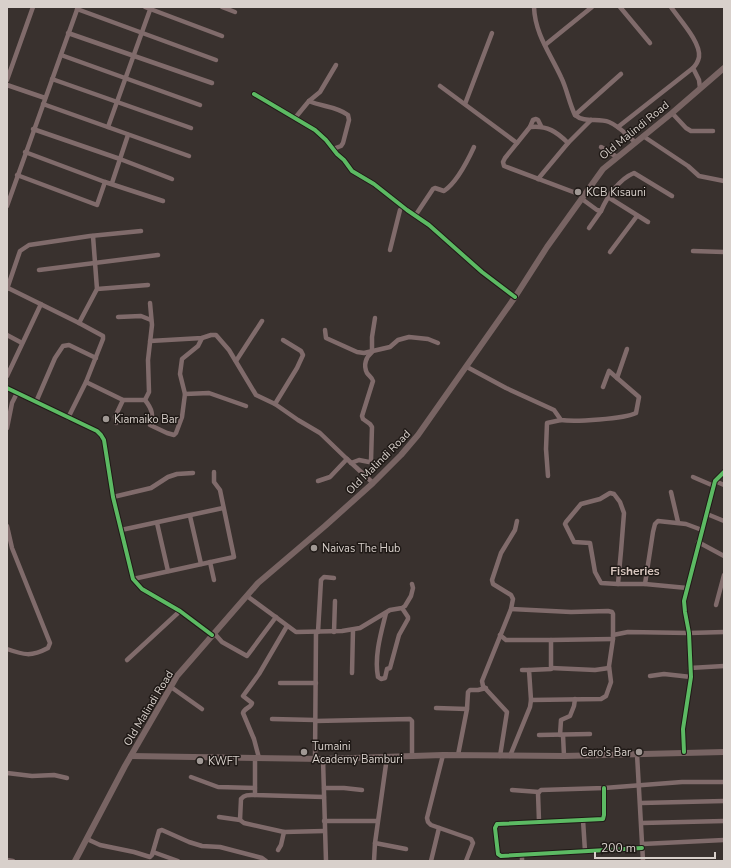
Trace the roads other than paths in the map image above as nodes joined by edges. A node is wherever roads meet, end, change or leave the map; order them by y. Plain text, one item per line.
1 (33, 7) edge
2 (145, 7) edge
3 (222, 7) edge
4 (534, 7) edge
5 (592, 7) edge
6 (620, 7) edge
7 (671, 7) edge
8 (78, 8) edge
9 (151, 8) edge
10 (235, 12) dead end
11 (142, 32) junction
12 (68, 33) junction
13 (492, 33) dead end
14 (222, 36) dead end
15 (650, 43) dead end
16 (545, 45) junction
17 (61, 55) junction
18 (134, 56) junction
19 (216, 60) dead end
20 (336, 65) dead end
21 (693, 68) junction
22 (724, 68) edge
23 (620, 74) dead end
24 (126, 78) junction
25 (52, 79) junction
26 (7, 80) edge
27 (212, 83) dead end
28 (7, 85) edge
29 (440, 86) dead end
30 (700, 88) junction
31 (254, 94) dead end
32 (45, 98) junction
33 (309, 101) junction
34 (117, 102) junction
35 (43, 104) junction
36 (465, 104) junction
37 (200, 105) dead end
38 (672, 113) junction
39 (575, 115) junction
40 (295, 118) junction
41 (591, 120) junction
42 (541, 126) junction
43 (108, 127) junction
44 (530, 127) junction
45 (618, 127) junction
46 (191, 128) dead end
47 (33, 129) junction
48 (713, 131) dead end
49 (128, 134) junction
50 (643, 136) junction
51 (635, 142) junction
52 (516, 143) junction
53 (568, 143) junction
54 (474, 147) dead end
55 (601, 147) dead end
56 (333, 149) junction
57 (25, 152) junction
58 (189, 156) dead end
59 (617, 157) junction
60 (120, 159) junction
61 (17, 175) junction
62 (172, 179) dead end
63 (538, 179) junction
64 (724, 181) edge
65 (104, 182) junction
66 (112, 183) junction
67 (672, 196) dead end
68 (608, 197) junction
69 (583, 198) junction
70 (164, 201) dead end
71 (7, 206) edge
72 (400, 210) dead end
73 (601, 211) junction
74 (415, 216) junction
75 (637, 216) junction
76 (648, 222) dead end
77 (589, 228) dead end
78 (141, 231) dead end
79 (93, 236) junction
80 (390, 250) dead end
81 (693, 251) dead end
82 (610, 252) dead end
83 (724, 252) edge
84 (158, 255) dead end
85 (95, 264) junction
86 (39, 270) dead end
87 (148, 285) dead end
88 (7, 288) edge
89 (97, 289) junction
90 (515, 297) junction
91 (150, 303) dead end
92 (41, 304) junction
93 (118, 317) dead end
94 (375, 318) dead end
95 (151, 320) junction
96 (262, 321) dead end
97 (79, 323) junction
98 (325, 330) dead end
99 (7, 335) edge
100 (202, 338) junction
101 (283, 340) dead end
102 (150, 341) junction
103 (22, 343) junction
104 (438, 343) dead end
105 (627, 349) dead end
106 (372, 352) junction
107 (96, 358) junction
108 (236, 361) junction
109 (466, 367) junction
110 (7, 376) edge
111 (616, 378) junction
112 (86, 382) junction
113 (603, 386) dead end
114 (7, 388) edge
115 (17, 393) junction
116 (185, 394) junction
117 (123, 400) junction
118 (145, 400) junction
119 (36, 402) junction
120 (275, 404) junction
121 (246, 406) dead end
122 (68, 418) junction
123 (561, 420) junction
124 (116, 423) dead end
125 (7, 428) edge
126 (347, 459) junction
127 (351, 463) junction
128 (214, 472) dead end
129 (724, 472) edge
130 (193, 473) dead end
131 (548, 476) dead end
132 (693, 477) dead end
133 (318, 481) dead end
134 (373, 483) junction
135 (714, 484) junction
136 (724, 485) edge
137 (671, 492) dead end
138 (113, 497) junction
139 (224, 508) junction
140 (707, 514) junction
141 (190, 516) junction
142 (517, 521) dead end
143 (724, 521) edge
144 (678, 522) junction
145 (157, 523) junction
146 (7, 526) edge
147 (121, 530) junction
148 (702, 530) junction
149 (698, 542) junction
150 (12, 548) junction
151 (7, 551) edge
152 (724, 556) edge
153 (210, 562) junction
154 (201, 564) junction
155 (168, 571) junction
156 (724, 575) edge
157 (334, 578) dead end
158 (133, 579) junction
159 (214, 580) dead end
160 (412, 584) dead end
161 (618, 584) junction
162 (646, 584) junction
163 (687, 588) junction
164 (247, 596) junction
165 (334, 601) dead end
166 (716, 605) dead end
167 (402, 608) junction
168 (511, 609) junction
169 (180, 611) junction
170 (386, 613) junction
171 (276, 617) junction
172 (287, 626) junction
173 (353, 630) junction
174 (317, 632) junction
175 (334, 632) junction
176 (724, 632) edge
177 (689, 633) junction
178 (213, 634) junction
179 (500, 635) junction
180 (613, 637) junction
181 (552, 640) junction
182 (7, 649) edge
183 (127, 660) dead end
184 (724, 666) edge
185 (551, 668) junction
186 (609, 668) junction
187 (690, 668) junction
188 (522, 670) dead end
189 (529, 670) junction
190 (352, 672) dead end
191 (650, 676) dead end
192 (691, 677) junction
193 (280, 683) dead end
194 (316, 683) junction
195 (170, 687) junction
196 (486, 688) junction
197 (575, 699) junction
198 (532, 700) junction
199 (202, 708) dead end
200 (436, 708) dead end
201 (467, 709) junction
202 (272, 719) dead end
203 (315, 720) junction
204 (590, 734) dead end
205 (540, 735) dead end
206 (562, 735) junction
207 (684, 752) junction
208 (724, 753) edge
209 (637, 754) junction
210 (443, 755) junction
211 (458, 755) junction
212 (131, 756) junction
213 (412, 756) junction
214 (500, 756) junction
215 (510, 756) junction
216 (564, 756) junction
217 (387, 757) junction
218 (257, 758) junction
219 (315, 759) junction
220 (323, 759) junction
221 (7, 773) edge
222 (190, 777) dead end
223 (67, 778) dead end
224 (724, 782) edge
225 (640, 785) junction
226 (255, 788) junction
227 (324, 788) junction
228 (604, 788) junction
229 (362, 790) dead end
230 (512, 790) dead end
231 (539, 792) junction
232 (255, 795) junction
233 (324, 797) junction
234 (724, 801) edge
235 (641, 803) junction
236 (219, 817) dead end
237 (240, 820) junction
238 (584, 820) junction
239 (324, 821) junction
240 (377, 821) junction
241 (538, 821) junction
242 (724, 821) edge
243 (642, 823) junction
244 (439, 828) junction
245 (324, 831) junction
246 (284, 832) junction
247 (87, 838) junction
248 (724, 840) edge
249 (375, 842) junction
250 (642, 846) junction
251 (406, 849) dead end
252 (278, 850) dead end
253 (585, 851) junction
254 (153, 852) junction
255 (522, 855) junction
256 (7, 860) edge
257 (13, 861) edge
258 (75, 861) edge
259 (178, 861) edge
260 (266, 861) edge
261 (326, 861) edge
262 (374, 861) edge
263 (431, 861) edge
264 (466, 861) edge
265 (522, 861) edge
266 (643, 861) edge

1 - 26 street
2 - 9 street
3 - 10 street
4 - 16 street
5 - 16 street
6 - 15 street
7 - 21 street
8 - 11 street
8 - 12 street
9 - 11 street
9 - 14 street
11 - 18 street
11 - 19 street
12 - 17 street
12 - 18 street
13 - 36 street
16 - 39 street
17 - 24 street
17 - 25 street
18 - 24 street
18 - 27 street
20 - 33 street
21 - 30 street
21 - 45 street
22 - 30 main road, Old Malindi Road
23 - 39 street
24 - 34 street
24 - 37 street
25 - 32 street
25 - 34 street
28 - 32 street
29 - 36 street
30 - 38 main road, Old Malindi Road
31 - 40 street
32 - 35 street
33 - 40 street
33 - 56 street
34 - 43 street
34 - 46 street
35 - 43 street
35 - 47 street
36 - 52 street
38 - 48 street
38 - 50 main road, Old Malindi Road
39 - 41 street
40 - 56 street
41 - 45 street
41 - 53 street
42 - 44 street
42 - 44 street
42 - 53 street
43 - 49 street
44 - 52 street
45 - 51 street
47 - 57 street
47 - 60 street
49 - 58 street
49 - 60 street
50 - 51 main road, Old Malindi Road
50 - 64 street
51 - 59 main road, Old Malindi Road
52 - 63 street
53 - 63 street
54 - 74 street
55 - 59 street
56 - 74 street
57 - 61 street
57 - 65 street
59 - 69 main road, Old Malindi Road
60 - 62 street
60 - 66 street
61 - 65 street
61 - 71 street
63 - 69 street
65 - 66 street
66 - 70 street
67 - 68 street
68 - 73 street
68 - 75 street
69 - 73 street
69 - 90 main road, Old Malindi Road
72 - 80 street
73 - 77 street
74 - 90 street
75 - 76 street
75 - 82 street
78 - 79 street
79 - 85 street
79 - 88 street
81 - 83 street
84 - 85 street
85 - 86 street
85 - 89 street
87 - 89 street
88 - 92 street
89 - 97 street
90 - 109 main road, Old Malindi Road
91 - 95 street
92 - 97 street
92 - 103 street
93 - 95 street
94 - 106 street
95 - 102 street
96 - 108 street
97 - 107 street
98 - 106 street
99 - 103 street
100 - 102 street
100 - 108 street
100 - 116 street
101 - 120 street
102 - 118 street
103 - 110 street
104 - 106 street
105 - 111 street
106 - 127 street
107 - 112 street
107 - 119 street
108 - 120 street
109 - 123 street
109 - 134 main road, Old Malindi Road
111 - 113 street
111 - 123 street
112 - 117 street
112 - 122 street
114 - 115 street
115 - 119 street
115 - 125 street
116 - 118 street
116 - 121 street
117 - 118 street
117 - 124 street
119 - 122 street
120 - 126 street
122 - 138 street
123 - 131 street
126 - 127 street
126 - 133 street
127 - 134 street
128 - 139 street
129 - 135 street
130 - 138 street
132 - 135 street
134 - 164 main road, Old Malindi Road
135 - 136 street
135 - 140 street
137 - 144 street
138 - 147 street
139 - 141 street
139 - 153 street
140 - 143 street
140 - 148 street
141 - 145 street
141 - 154 street
142 - 168 street
144 - 148 street
144 - 162 street
145 - 147 street
145 - 155 street
146 - 150 street
147 - 158 street
148 - 149 street
149 - 152 street
149 - 163 street
150 - 151 street
150 - 182 street
153 - 154 street
153 - 159 street
154 - 155 street
155 - 158 street
156 - 166 street
157 - 174 street
158 - 169 street
160 - 167 street
161 - 161 street
161 - 162 street
162 - 163 street
163 - 177 street
164 - 171 street
164 - 178 main road, Old Malindi Road
165 - 175 street
167 - 170 street
167 - 170 street
168 - 179 street
168 - 180 street
169 - 178 street
169 - 183 street
170 - 173 street
171 - 172 street
171 - 178 street
172 - 174 street
172 - 218 street
173 - 175 street
173 - 190 street
174 - 175 street
174 - 194 street
176 - 177 street
177 - 180 street
177 - 187 street
178 - 195 main road, Old Malindi Road
179 - 181 street
179 - 196 street
180 - 181 street
180 - 186 street
181 - 185 street
184 - 187 street
185 - 186 street
185 - 189 street
186 - 197 street
187 - 192 street
188 - 189 street
189 - 198 street
191 - 192 street
192 - 207 street
193 - 194 street
194 - 203 street
195 - 199 street
195 - 212 main road, Old Malindi Road
196 - 201 street
196 - 214 street
197 - 198 street
197 - 206 street
198 - 215 street
200 - 201 street
201 - 211 street
202 - 203 street
203 - 213 street
203 - 219 street
204 - 206 street
205 - 206 street
206 - 216 street
207 - 208 main road
207 - 209 main road
209 - 216 main road
209 - 225 street
210 - 211 main road
210 - 213 main road
210 - 244 street
211 - 214 main road
212 - 218 main road
212 - 247 main road, Old Malindi Road
213 - 217 main road
214 - 215 main road
215 - 216 main road
217 - 220 main road
217 - 240 street
218 - 219 main road
218 - 226 street
219 - 220 main road
220 - 227 street
221 - 223 street
222 - 226 street
224 - 225 street
225 - 228 street
225 - 235 street
226 - 232 street
227 - 229 street
227 - 233 street
228 - 231 street
228 - 238 street
230 - 231 street
231 - 241 street
232 - 233 street
232 - 237 street
233 - 239 street
234 - 235 street
235 - 243 street
236 - 237 street
237 - 246 street
238 - 241 street
238 - 253 street
239 - 240 street
239 - 245 street
240 - 249 street
241 - 255 street
242 - 243 street
243 - 250 street
244 - 263 street
244 - 264 street
245 - 246 street
245 - 261 street
246 - 252 street
247 - 254 street
247 - 258 main road, Old Malindi Road
248 - 250 street
249 - 251 street
249 - 262 street
250 - 253 street
250 - 266 street
253 - 255 street
254 - 259 street
254 - 260 street
255 - 265 street
256 - 257 street

